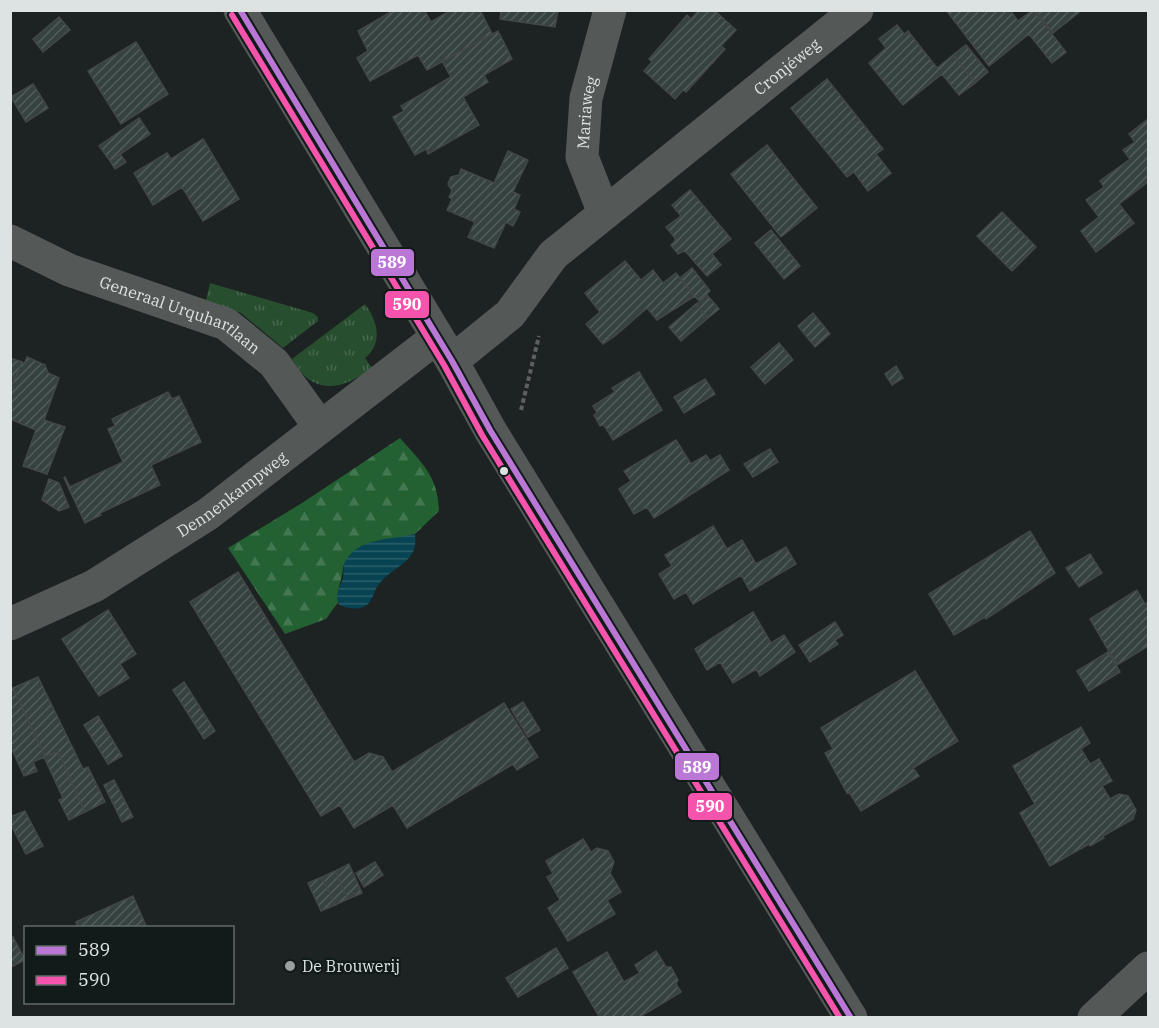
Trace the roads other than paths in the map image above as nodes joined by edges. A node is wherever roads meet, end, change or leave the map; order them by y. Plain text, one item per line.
1 (240, 10) edge
2 (610, 10) edge
3 (857, 10) edge
4 (604, 213) junction
5 (10, 241) edge
6 (444, 349) junction
7 (320, 427) junction
8 (10, 624) edge
9 (1149, 968) edge
10 (844, 1015) edge
11 (1094, 1017) edge

1 - 6 street
2 - 4 street, Mariaweg
3 - 4 street, Cronjéweg
4 - 6 street, Cronjéweg
5 - 7 street, Generaal Urquhartlaan
6 - 7 street, Dennenkampweg
6 - 10 street
7 - 8 street, Dennenkampweg
9 - 11 street

